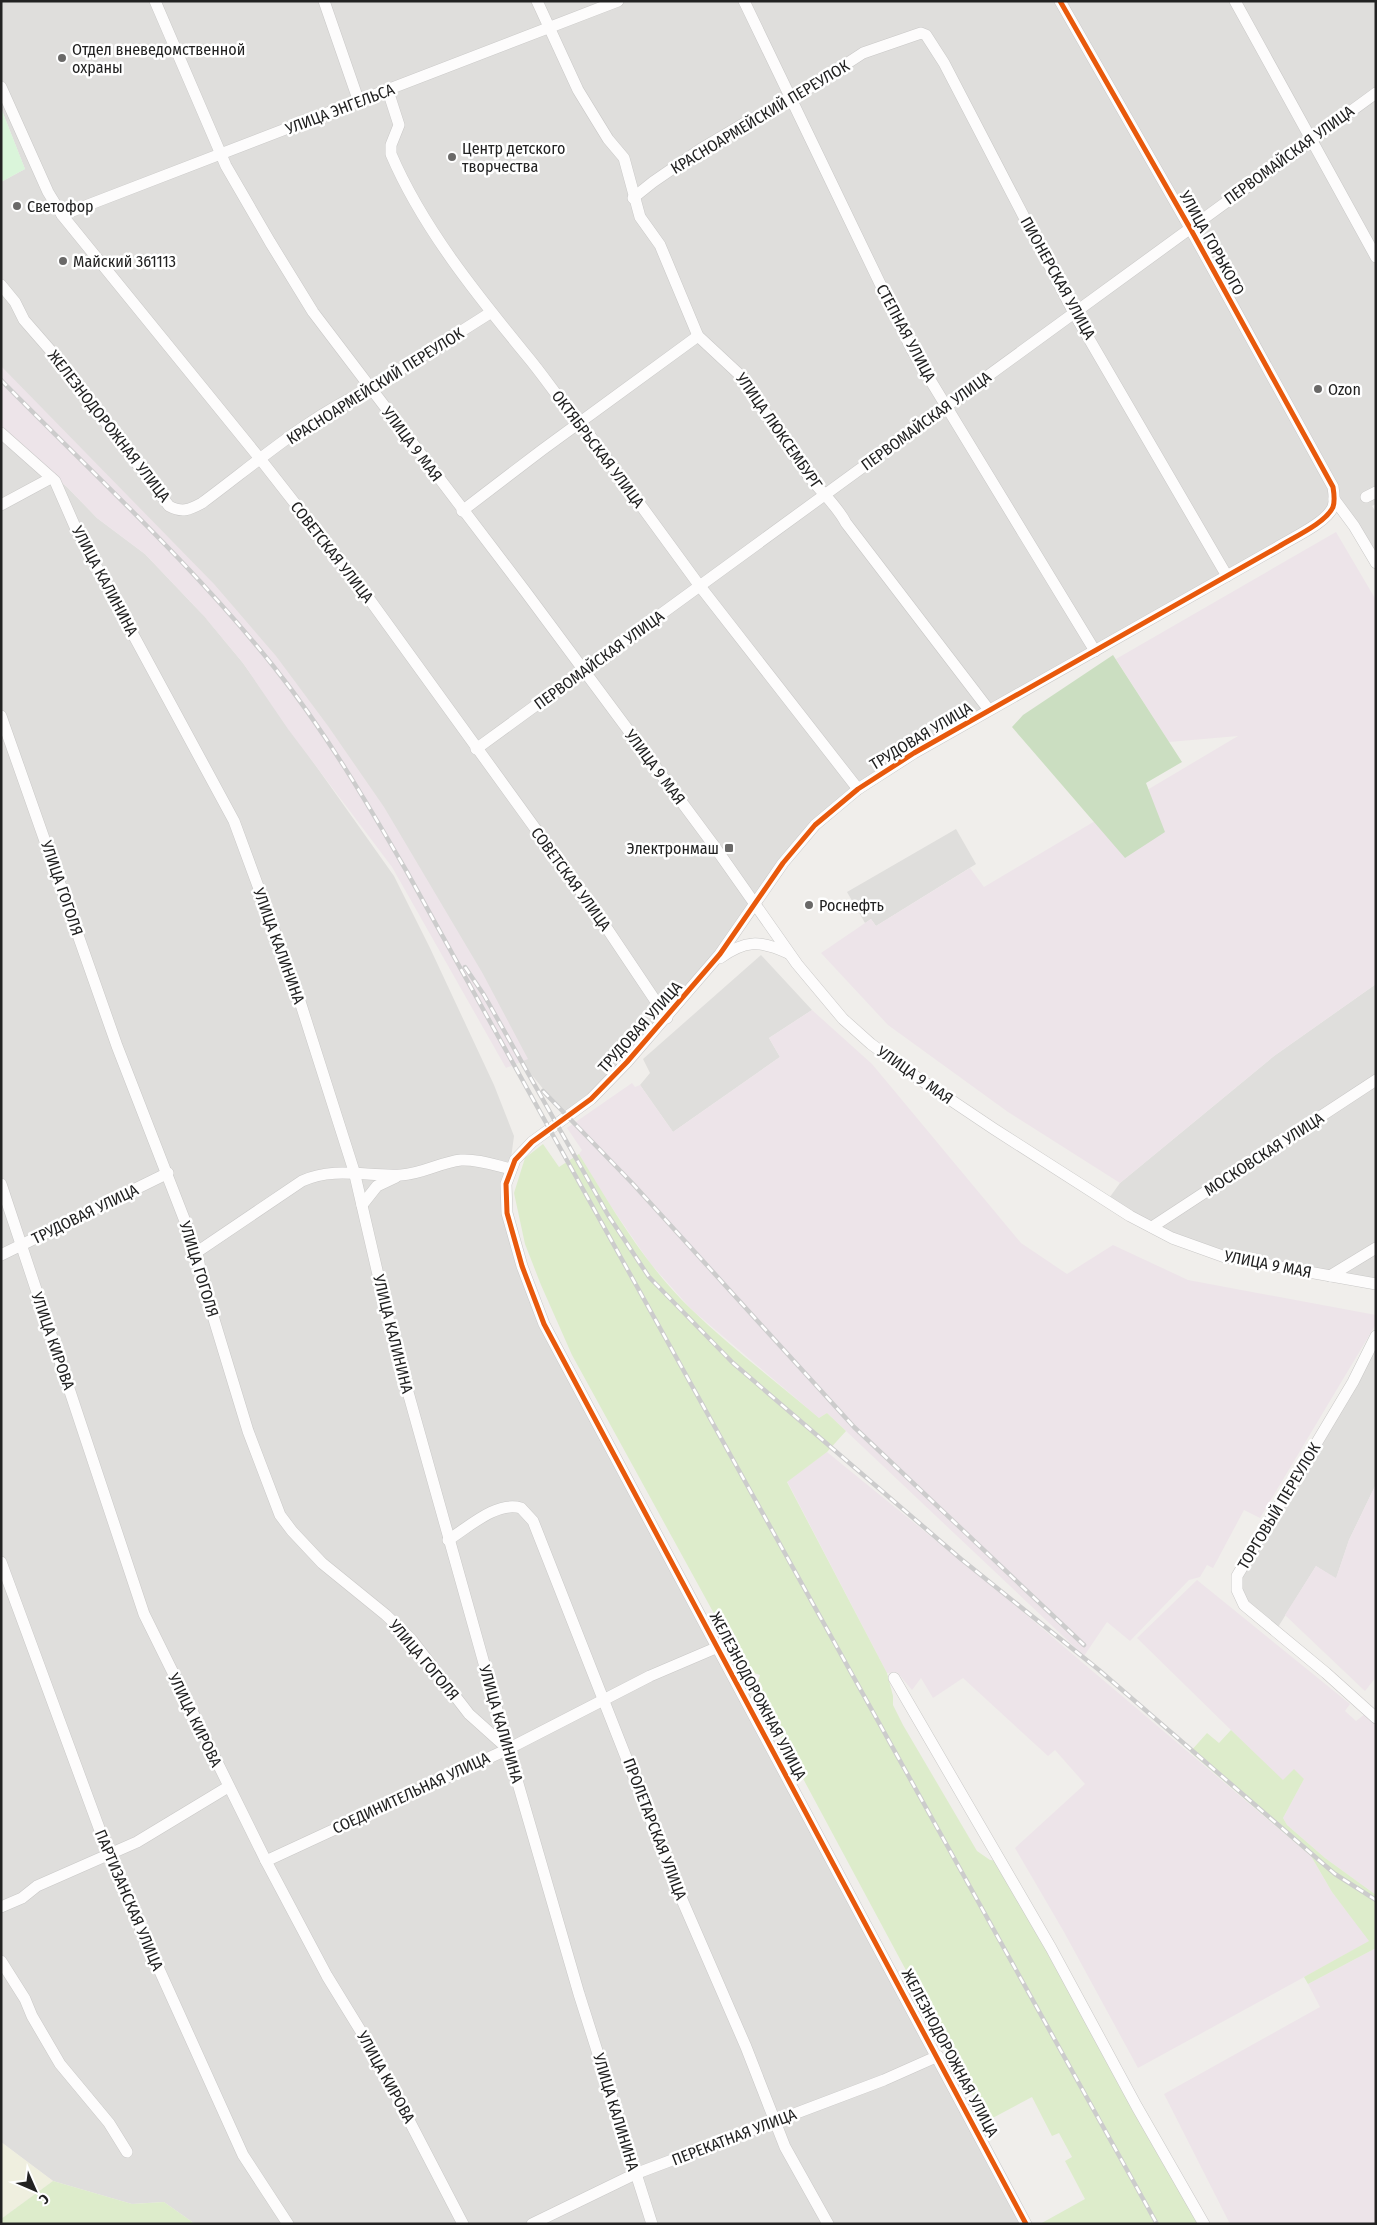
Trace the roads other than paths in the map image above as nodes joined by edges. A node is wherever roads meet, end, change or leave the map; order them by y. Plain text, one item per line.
1 (155, 1) edge
2 (324, 1) edge
3 (537, 1) edge
4 (618, 1) edge
5 (744, 1) edge
6 (1060, 1) edge
7 (1236, 1) edge
8 (548, 29) junction
9 (863, 53) joint
10 (1, 87) edge
11 (388, 91) junction
12 (1376, 92) edge
13 (790, 98) junction
14 (359, 102) junction
15 (1311, 139) junction
16 (221, 155) junction
17 (633, 198) junction
18 (62, 215) junction
19 (1190, 228) junction
20 (1376, 257) edge
21 (1, 285) edge
22 (490, 313) junction
23 (1074, 313) junction
24 (698, 336) junction
25 (370, 389) junction
26 (946, 406) junction
27 (578, 423) junction
28 (1, 433) edge
29 (261, 460) junction
30 (50, 478) junction
31 (826, 496) junction
32 (1334, 499) junction
33 (1, 505) edge
34 (462, 511) junction
35 (1376, 563) edge
36 (1227, 576) junction
37 (700, 586) junction
38 (1095, 651) junction
39 (584, 672) junction
40 (990, 710) junction
41 (1, 716) edge
42 (476, 749) junction
43 (858, 789) junction
44 (754, 906) junction
45 (788, 953) junction
46 (712, 964) junction
47 (667, 1018) junction
48 (1376, 1080) edge
49 (510, 1169) junction
50 (354, 1171) junction
51 (168, 1173) junction
52 (403, 1175) junction
53 (1, 1184) edge
54 (362, 1205) junction
55 (1152, 1227) junction
56 (20, 1246) junction
57 (1376, 1248) edge
58 (196, 1252) junction
59 (1, 1255) edge
60 (1330, 1276) junction
61 (1376, 1284) edge
62 (1376, 1336) edge
63 (448, 1540) junction
64 (1, 1562) edge
65 (718, 1648) junction
66 (894, 1678) dead end
67 (604, 1699) junction
68 (1376, 1718) edge
69 (508, 1748) junction
70 (228, 1788) junction
71 (109, 1854) junction
72 (266, 1861) junction
73 (1, 1907) edge
74 (1, 1961) edge
75 (938, 2056) junction
76 (776, 2121) junction
77 (127, 2152) dead end
78 (635, 2174) junction
79 (288, 2224) edge
80 (463, 2224) edge
81 (532, 2224) edge
82 (652, 2224) edge
83 (828, 2224) edge
84 (1026, 2224) edge
85 (1204, 2224) edge

1 - 16 street, УЛИЦА 9 МАЯ
2 - 14 street
3 - 8 street, УЛИЦА ЛЮКСЕМБУРГ
4 - 8 street, УЛИЦА ЭНГЕЛЬСА
5 - 13 street, СТЕПНАЯ УЛИЦА
6 - 19 street, УЛИЦА ГОРЬКОГО
7 - 15 street
8 - 11 street, УЛИЦА ЭНГЕЛЬСА
8 - 17 street, УЛИЦА ЛЮКСЕМБУРГ
9 - 13 street, КРАСНОАРМЕЙСКИЙ ПЕРЕУЛОК
9 - 23 street, ПИОНЕРСКАЯ УЛИЦА
10 - 18 street, СОВЕТСКАЯ УЛИЦА
11 - 14 street, УЛИЦА ЭНГЕЛЬСА
11 - 22 street, ОКТЯБРЬСКАЯ УЛИЦА
12 - 15 street, ПЕРВОМАЙСКАЯ УЛИЦА
13 - 17 street, КРАСНОАРМЕЙСКИЙ ПЕРЕУЛОК
13 - 26 street, СТЕПНАЯ УЛИЦА
14 - 16 street, УЛИЦА ЭНГЕЛЬСА
15 - 19 street, ПЕРВОМАЙСКАЯ УЛИЦА
15 - 20 street
16 - 18 street, УЛИЦА ЭНГЕЛЬСА
16 - 25 street, УЛИЦА 9 МАЯ
17 - 24 street, УЛИЦА ЛЮКСЕМБУРГ
18 - 29 street, СОВЕТСКАЯ УЛИЦА
19 - 23 street, ПЕРВОМАЙСКАЯ УЛИЦА
19 - 32 street, УЛИЦА ГОРЬКОГО
21 - 29 street, ЖЕЛЕЗНОДОРОЖНАЯ УЛИЦА
22 - 25 street, КРАСНОАРМЕЙСКИЙ ПЕРЕУЛОК
22 - 27 street, ОКТЯБРЬСКАЯ УЛИЦА
23 - 26 street, ПЕРВОМАЙСКАЯ УЛИЦА
23 - 36 street, ПИОНЕРСКАЯ УЛИЦА
24 - 27 street
24 - 31 street, УЛИЦА ЛЮКСЕМБУРГ
25 - 29 street, КРАСНОАРМЕЙСКИЙ ПЕРЕУЛОК
25 - 34 street, УЛИЦА 9 МАЯ
26 - 31 street, ПЕРВОМАЙСКАЯ УЛИЦА
26 - 38 street, СТЕПНАЯ УЛИЦА
27 - 34 street
27 - 37 street, ОКТЯБРЬСКАЯ УЛИЦА
28 - 30 street
29 - 42 street, СОВЕТСКАЯ УЛИЦА
30 - 33 street
30 - 50 street, УЛИЦА КАЛИНИНА
31 - 37 street, ПЕРВОМАЙСКАЯ УЛИЦА
31 - 40 street, УЛИЦА ЛЮКСЕМБУРГ
32 - 35 street, УЛИЦА ГОРЬКОГО
32 - 36 street, ТРУДОВАЯ УЛИЦА
34 - 39 street, УЛИЦА 9 МАЯ
36 - 38 street, ТРУДОВАЯ УЛИЦА
37 - 39 street, ПЕРВОМАЙСКАЯ УЛИЦА
37 - 43 street, ОКТЯБРЬСКАЯ УЛИЦА
38 - 40 street, ТРУДОВАЯ УЛИЦА
39 - 42 street, ПЕРВОМАЙСКАЯ УЛИЦА
39 - 44 street, УЛИЦА 9 МАЯ
40 - 43 street, ТРУДОВАЯ УЛИЦА
41 - 51 street, УЛИЦА ГОГОЛЯ
42 - 47 street, СОВЕТСКАЯ УЛИЦА
43 - 44 street, ТРУДОВАЯ УЛИЦА
44 - 45 street, УЛИЦА 9 МАЯ
44 - 46 street, ТРУДОВАЯ УЛИЦА
45 - 46 street
45 - 55 street, УЛИЦА 9 МАЯ
46 - 47 street, ТРУДОВАЯ УЛИЦА
47 - 49 street, ТРУДОВАЯ УЛИЦА
48 - 55 street, МОСКОВСКАЯ УЛИЦА
49 - 52 street
49 - 65 street, ЖЕЛЕЗНОДОРОЖНАЯ УЛИЦА
50 - 52 street
50 - 54 street, УЛИЦА КАЛИНИНА
50 - 58 street
51 - 56 street, ТРУДОВАЯ УЛИЦА
51 - 58 street, УЛИЦА ГОГОЛЯ
52 - 54 street
53 - 56 street, УЛИЦА КИРОВА
54 - 63 street, УЛИЦА КАЛИНИНА
55 - 60 street, УЛИЦА 9 МАЯ
56 - 59 street, ТРУДОВАЯ УЛИЦА
56 - 70 street, УЛИЦА КИРОВА
57 - 60 street
58 - 69 street, УЛИЦА ГОГОЛЯ
60 - 61 street, УЛИЦА 9 МАЯ
62 - 68 street, ТОРГОВЫЙ ПЕРЕУЛОК
63 - 67 street, ПРОЛЕТАРСКАЯ УЛИЦА
63 - 69 street, УЛИЦА КАЛИНИНА
64 - 71 street, ПАРТИЗАНСКАЯ УЛИЦА
65 - 67 street, СОЕДИНИТЕЛЬНАЯ УЛИЦА
65 - 75 street, ЖЕЛЕЗНОДОРОЖНАЯ УЛИЦА
66 - 85 street
67 - 69 street, СОЕДИНИТЕЛЬНАЯ УЛИЦА
67 - 76 street, ПРОЛЕТАРСКАЯ УЛИЦА
69 - 72 street, СОЕДИНИТЕЛЬНАЯ УЛИЦА
69 - 78 street, УЛИЦА КАЛИНИНА
70 - 71 street
70 - 72 street, УЛИЦА КИРОВА
71 - 73 street
71 - 79 street, ПАРТИЗАНСКАЯ УЛИЦА
72 - 80 street, УЛИЦА КИРОВА
74 - 77 street
75 - 76 street, ПЕРЕКАТНАЯ УЛИЦА
75 - 84 street, ЖЕЛЕЗНОДОРОЖНАЯ УЛИЦА
76 - 78 street, ПЕРЕКАТНАЯ УЛИЦА
76 - 83 street, ПРОЛЕТАРСКАЯ УЛИЦА
78 - 81 street, ПЕРЕКАТНАЯ УЛИЦА
78 - 82 street, УЛИЦА КАЛИНИНА

